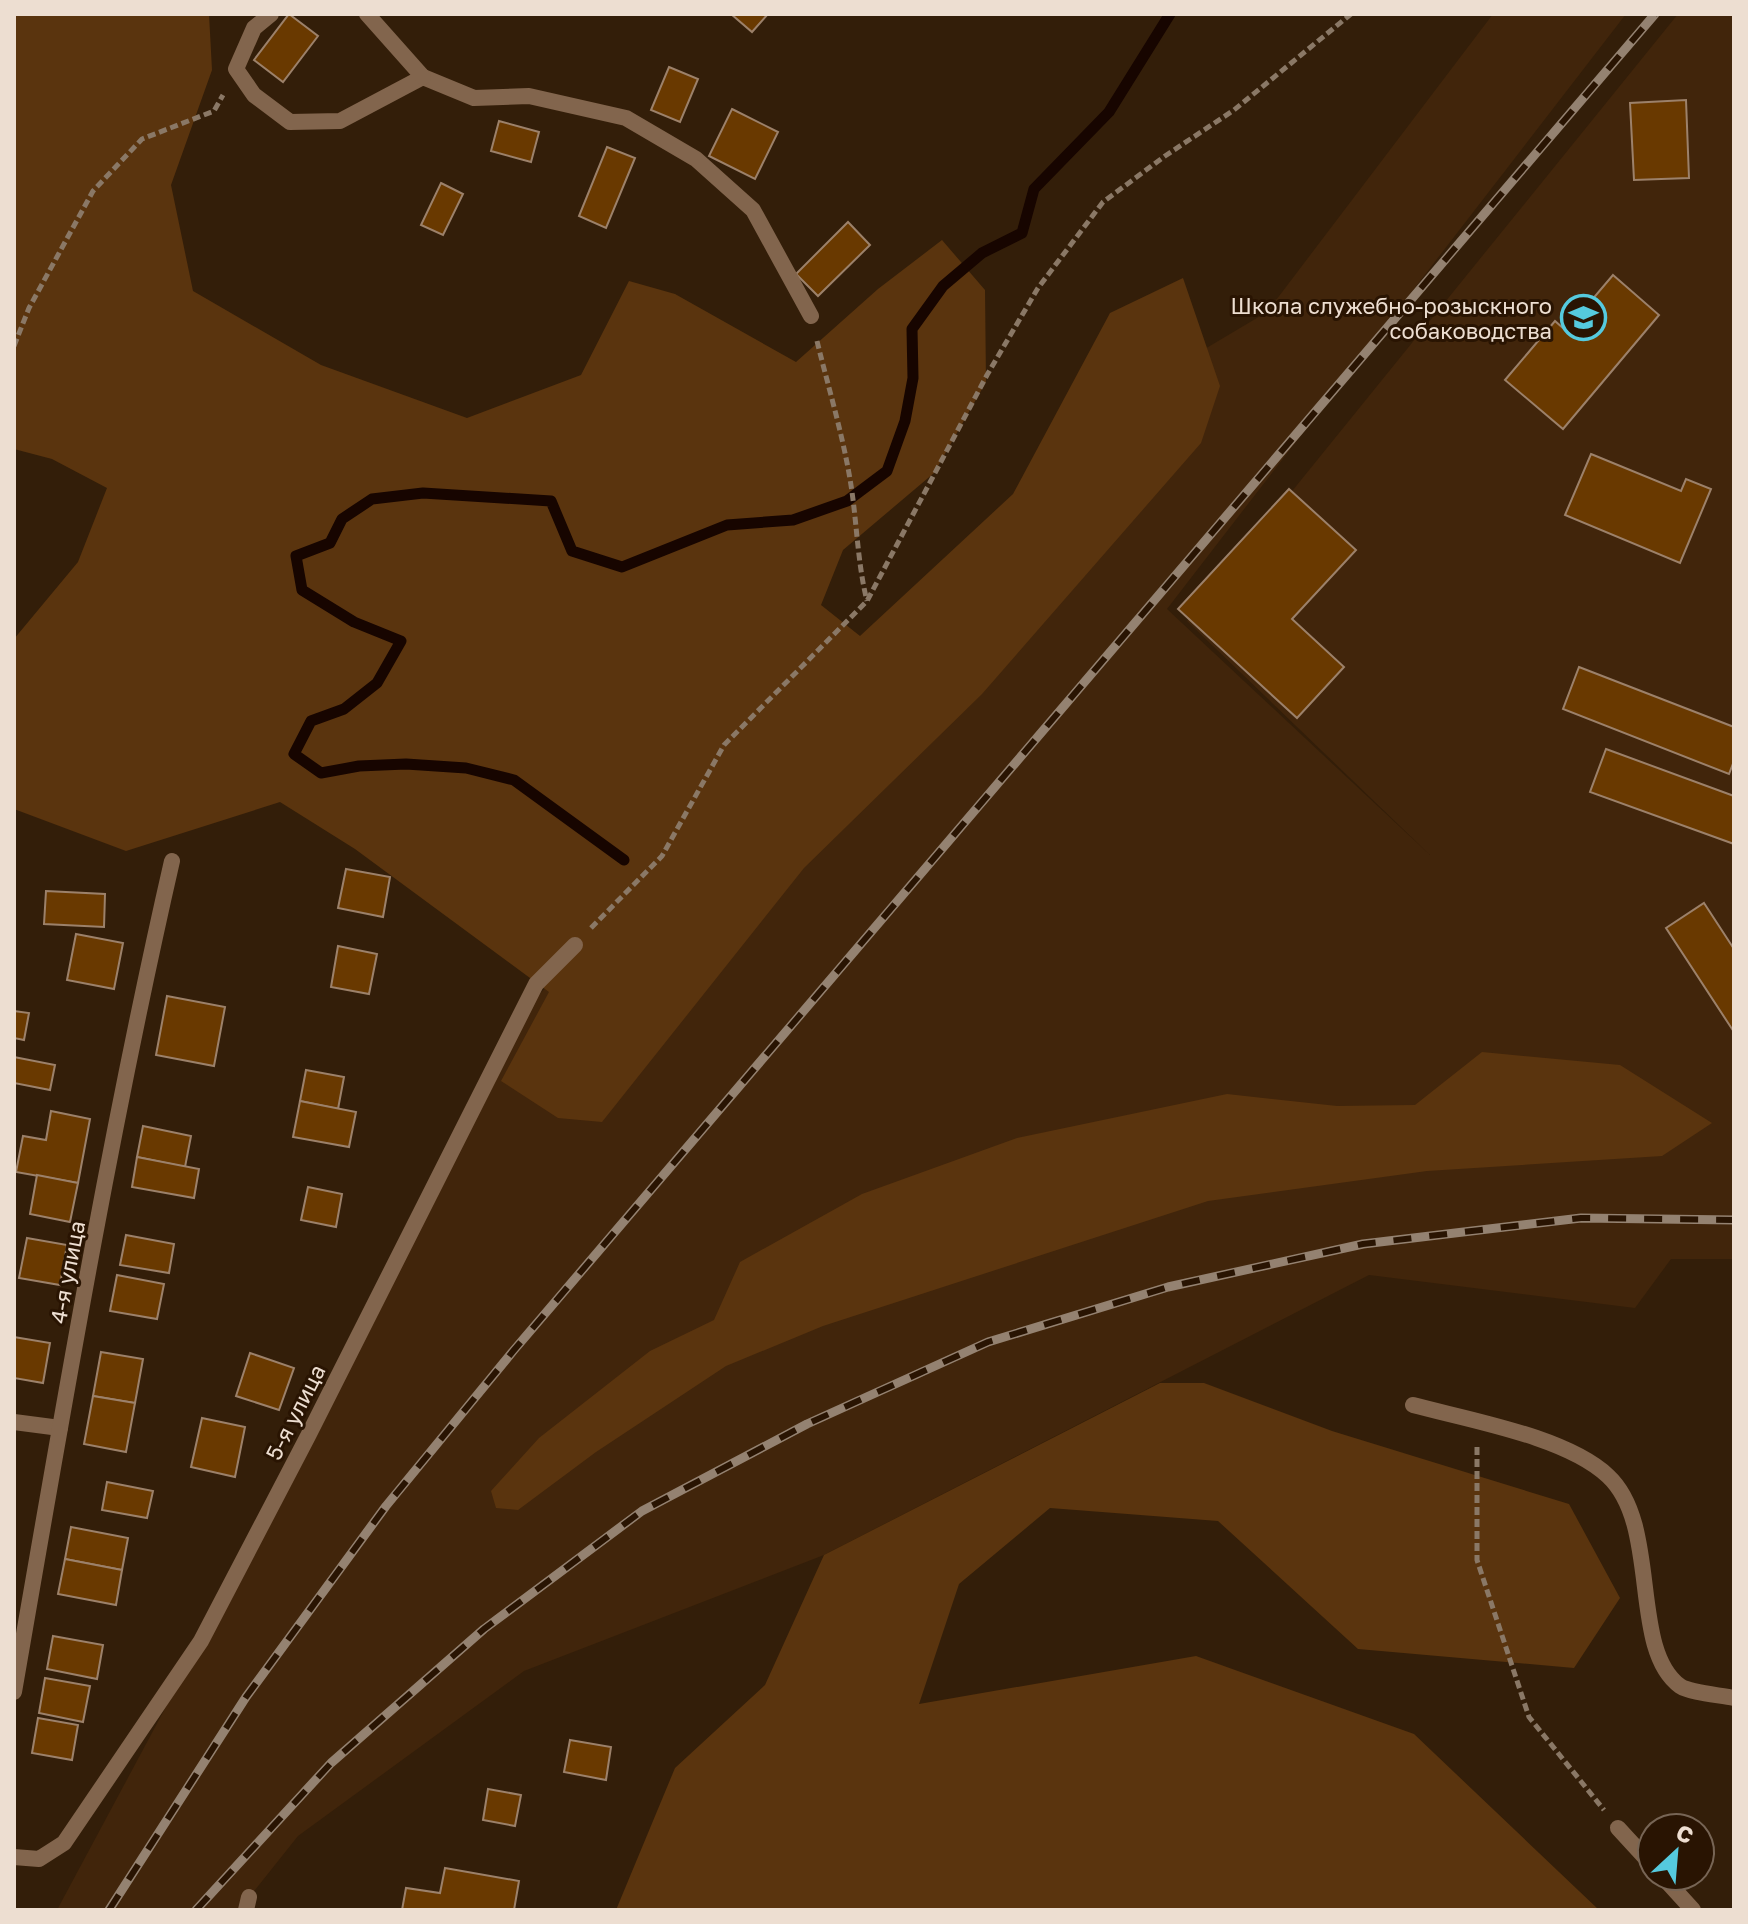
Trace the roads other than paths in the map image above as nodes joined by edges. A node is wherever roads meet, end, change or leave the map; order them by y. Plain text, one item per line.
1 (271, 14) edge
2 (367, 14) edge
3 (423, 77) junction
4 (811, 316) road end
5 (172, 861) dead end
6 (575, 945) road end
7 (1413, 1405) dead end
8 (14, 1422) edge
9 (60, 1428) junction
10 (14, 1692) edge
11 (1734, 1698) edge
12 (1618, 1828) road end
13 (1636, 1848) edge
14 (14, 1857) edge
15 (1677, 1892) edge
16 (1693, 1910) edge

1 - 3 street
2 - 3 street
3 - 4 street
5 - 9 street, 4-я улица
6 - 14 street, 5-я улица
7 - 11 street
8 - 9 street
9 - 10 street, 4-я улица
12 - 13 street
15 - 16 street

